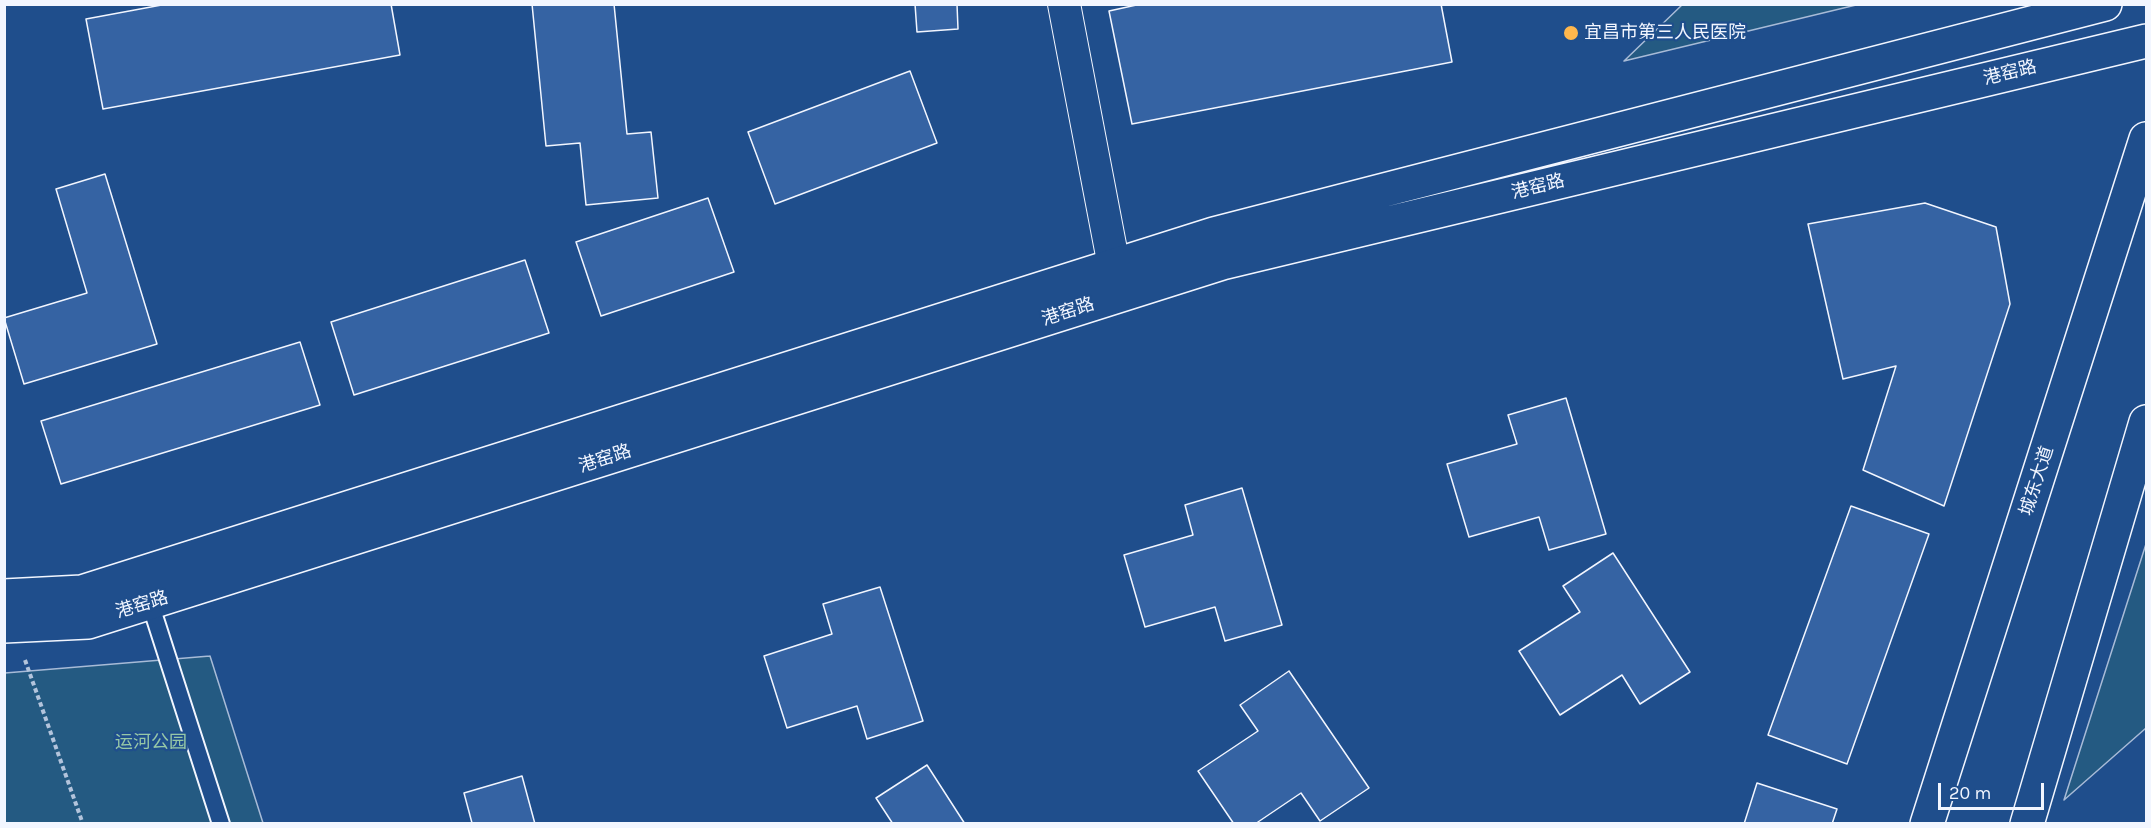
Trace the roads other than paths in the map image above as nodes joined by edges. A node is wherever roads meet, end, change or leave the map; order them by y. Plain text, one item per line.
1 (1064, 4) edge
2 (2104, 4) edge
3 (2146, 41) edge
4 (2146, 139) edge
5 (1114, 266) junction
6 (2146, 422) edge
7 (150, 603) junction
8 (7, 616) edge
9 (221, 824) edge
10 (1927, 824) edge
11 (2027, 824) edge

1 - 5 street
2 - 5 main road, 港窑路
3 - 7 main road, 港窑路
4 - 10 main road, 城东大道
5 - 8 main road, 港窑路
6 - 11 main road
7 - 8 main road, 港窑路
7 - 9 lane

